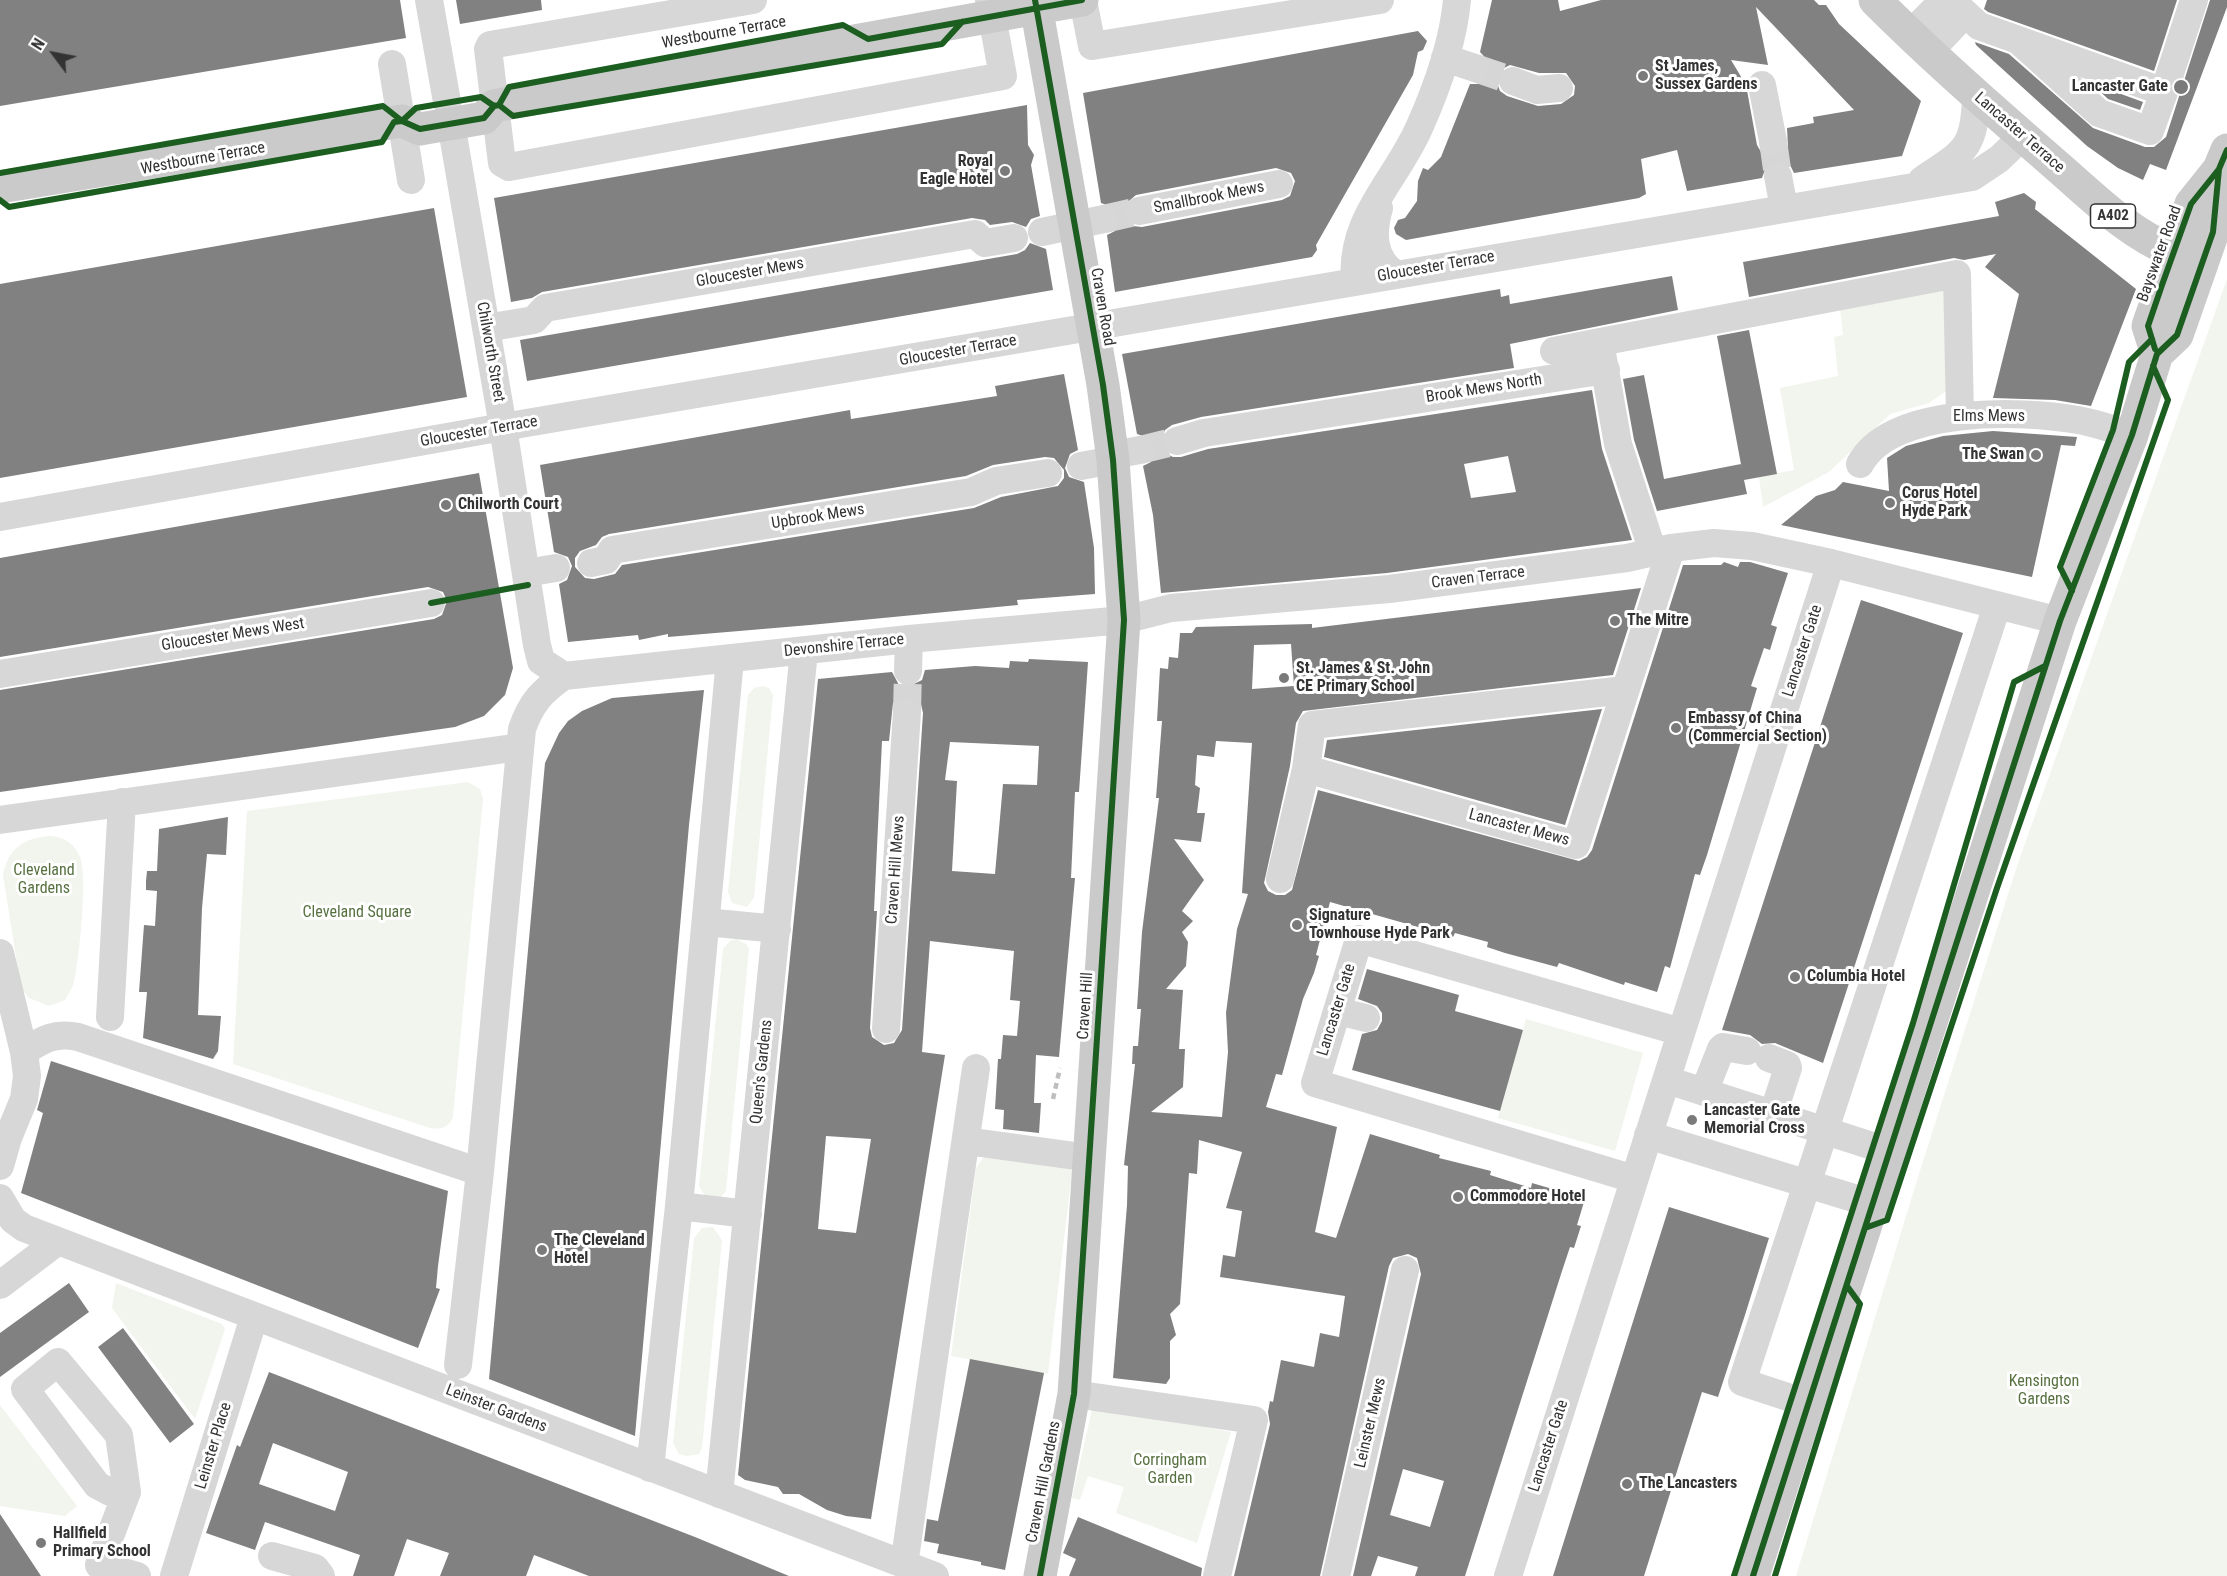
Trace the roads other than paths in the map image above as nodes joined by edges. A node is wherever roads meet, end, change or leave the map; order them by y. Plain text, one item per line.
1 (429, 0) edge
2 (753, 0) edge
3 (1082, 0) edge
4 (1380, 0) edge
5 (1457, 0) edge
6 (1875, 0) edge
7 (1945, 0) edge
8 (1951, 0) edge
9 (2194, 0) edge
10 (1036, 4) edge
11 (990, 8) edge
12 (2018, 40) junction
13 (1919, 43) junction
14 (1445, 58) junction
15 (392, 64) dead end
16 (1475, 68) tunnel mouth
17 (1513, 81) tunnel mouth
18 (1762, 85) dead end
19 (1559, 87) dead end
20 (2164, 92) junction
21 (1976, 95) junction
22 (494, 106) junction
23 (449, 113) junction
24 (402, 121) junction
25 (2023, 136) junction
26 (1773, 141) tunnel mouth
27 (2223, 160) edge
28 (1778, 176) tunnel mouth
29 (411, 180) dead end
30 (1279, 184) dead end
31 (1915, 185) junction
32 (0, 186) edge
33 (1382, 194) junction
34 (1784, 208) junction
35 (1139, 212) tunnel mouth
36 (1089, 222) junction
37 (1042, 232) dead end
38 (1014, 238) dead end
39 (2174, 252) junction
40 (1395, 274) junction
41 (1355, 282) junction
42 (486, 328) junction
43 (1092, 328) junction
44 (1600, 342) junction
45 (1554, 351) dead end
46 (2157, 354) junction
47 (1606, 370) junction
48 (1960, 416) junction
49 (503, 428) junction
50 (2132, 435) junction
51 (1177, 441) tunnel mouth
52 (1122, 455) junction
53 (1860, 464) dead end
54 (1081, 466) dead end
55 (1048, 473) dead end
56 (0, 517) edge
57 (1662, 550) junction
58 (591, 563) dead end
59 (1831, 563) junction
60 (556, 568) dead end
61 (526, 573) junction
62 (431, 603) dead end
63 (1997, 606) junction
64 (1124, 620) junction
65 (2060, 621) junction
66 (909, 639) junction
67 (804, 651) junction
68 (730, 658) junction
69 (908, 671) tunnel mouth
70 (0, 674) edge
71 (564, 676) junction
72 (1625, 690) junction
73 (907, 712) tunnel mouth
74 (520, 747) junction
75 (1306, 769) junction
76 (122, 802) junction
77 (0, 820) edge
78 (1280, 879) dead end
79 (705, 922) junction
80 (777, 929) junction
81 (0, 953) edge
82 (1337, 1011) junction
83 (110, 1017) dead end
84 (1366, 1018) dead end
85 (886, 1029) dead end
86 (1681, 1032) junction
87 (24, 1052) junction
88 (976, 1068) dead end
89 (1667, 1080) junction
90 (1704, 1092) junction
91 (1773, 1114) junction
92 (1826, 1131) junction
93 (1648, 1135) junction
94 (966, 1141) junction
95 (1891, 1152) junction
96 (1090, 1158) junction
97 (0, 1166) edge
98 (480, 1172) junction
99 (1634, 1179) junction
100 (1806, 1184) junction
101 (0, 1198) edge
102 (1873, 1204) junction
103 (679, 1206) junction
104 (748, 1214) junction
105 (58, 1241) junction
106 (1405, 1270) dead end
107 (0, 1285) edge
108 (254, 1317) junction
109 (458, 1365) dead end
110 (1074, 1394) junction
111 (1809, 1404) junction
112 (650, 1468) junction
113 (127, 1492) dead end
114 (719, 1494) junction
115 (272, 1556) dead end
116 (904, 1565) junction
117 (137, 1576) edge
118 (174, 1576) edge
119 (321, 1576) edge
120 (935, 1576) edge
121 (1040, 1576) edge
122 (1217, 1576) edge
123 (1336, 1576) edge
124 (1508, 1576) edge
125 (1753, 1576) edge

1 - 23 street, Chilworth Street
2 - 22 street, Westbourne Terrace
3 - 4 street
3 - 10 main road, Westbourne Terrace
5 - 14 street
6 - 13 main road, Lancaster Terrace / A402
7 - 13 street
8 - 12 street
9 - 20 street
10 - 11 main road, Westbourne Terrace
10 - 36 main road, Craven Road
11 - 22 main road, Westbourne Terrace
11 - 22 street, Westbourne Terrace
12 - 20 street
12 - 20 street
13 - 21 main road, Lancaster Terrace / A402
14 - 16 street
14 - 33 street
15 - 24 street
17 - 19 street
18 - 26 street
21 - 25 main road, Lancaster Terrace / A402
21 - 31 street, Gloucester Terrace
22 - 23 main road, Westbourne Terrace
23 - 24 main road, Westbourne Terrace
23 - 42 street, Chilworth Street
24 - 29 street
24 - 32 main road, Westbourne Terrace
25 - 31 street, Gloucester Terrace
25 - 39 main road, Lancaster Terrace / A402
27 - 39 main road, Bayswater Road
27 - 46 main road, Bayswater Road
28 - 34 street
30 - 35 street, Smallbrook Mews
31 - 34 street, Gloucester Terrace
33 - 40 street
33 - 41 street
34 - 40 street, Gloucester Terrace
36 - 37 street
36 - 43 main road, Craven Road
38 - 42 street, Gloucester Mews
39 - 46 main road, Bayswater Road
40 - 41 street, Gloucester Terrace
41 - 43 street, Gloucester Terrace
42 - 49 street, Chilworth Street
43 - 49 street, Gloucester Terrace
43 - 52 main road, Craven Road
44 - 45 street
44 - 47 street
44 - 48 street
46 - 50 main road, Bayswater Road
47 - 51 street, Brook Mews North
47 - 57 street
48 - 50 street, Elms Mews
48 - 53 street, Elms Mews
49 - 56 street, Gloucester Terrace
49 - 61 street, Chilworth Street
50 - 65 main road, Bayswater Road
52 - 54 street
52 - 64 main road, Craven Road
55 - 58 street, Upbrook Mews
57 - 59 street, Craven Terrace
57 - 64 street, Craven Terrace
57 - 72 street, Lancaster Mews
59 - 63 street
59 - 86 street, Lancaster Gate
60 - 61 street
61 - 71 street, Chilworth Street
62 - 70 street, Gloucester Mews West
63 - 65 street
63 - 92 street
64 - 66 street, Devonshire Terrace
64 - 96 main road, Craven Hill
65 - 95 main road, Bayswater Road
66 - 67 street, Devonshire Terrace
66 - 69 street
67 - 68 street, Devonshire Terrace
67 - 80 street, Queen's Gardens
68 - 71 street, Devonshire Terrace
68 - 79 street
71 - 74 street
72 - 75 street
72 - 75 street, Lancaster Mews
73 - 85 street, Craven Hill Mews
74 - 76 street
74 - 98 street
75 - 78 street
76 - 77 street
76 - 83 street
79 - 80 street
79 - 103 street
80 - 104 street, Queen's Gardens
81 - 87 street
82 - 84 street
82 - 86 street, Lancaster Gate
82 - 99 street, Lancaster Gate
86 - 89 street, Lancaster Gate
87 - 97 street
87 - 98 street
88 - 94 street
89 - 90 street
89 - 93 street, Lancaster Gate
90 - 91 street
90 - 91 street
91 - 92 street
92 - 95 street
92 - 100 street
93 - 99 street, Lancaster Gate
93 - 100 street
94 - 96 street
94 - 116 street
95 - 102 main road, Bayswater Road
96 - 110 main road, Craven Hill
98 - 109 street
99 - 124 street, Lancaster Gate
100 - 102 street
100 - 111 street
101 - 105 street
102 - 111 main road, Bayswater Road
103 - 104 street
103 - 112 street
104 - 114 street, Queen's Gardens
105 - 107 street
105 - 108 street, Leinster Gardens
106 - 123 street, Leinster Mews
108 - 112 street, Leinster Gardens
108 - 118 street, Leinster Place
110 - 121 main road, Craven Hill Gardens
110 - 122 street
111 - 125 main road, Bayswater Road
112 - 114 street, Leinster Gardens
113 - 117 street
114 - 116 street, Leinster Gardens
115 - 119 street
116 - 120 street, Leinster Gardens

